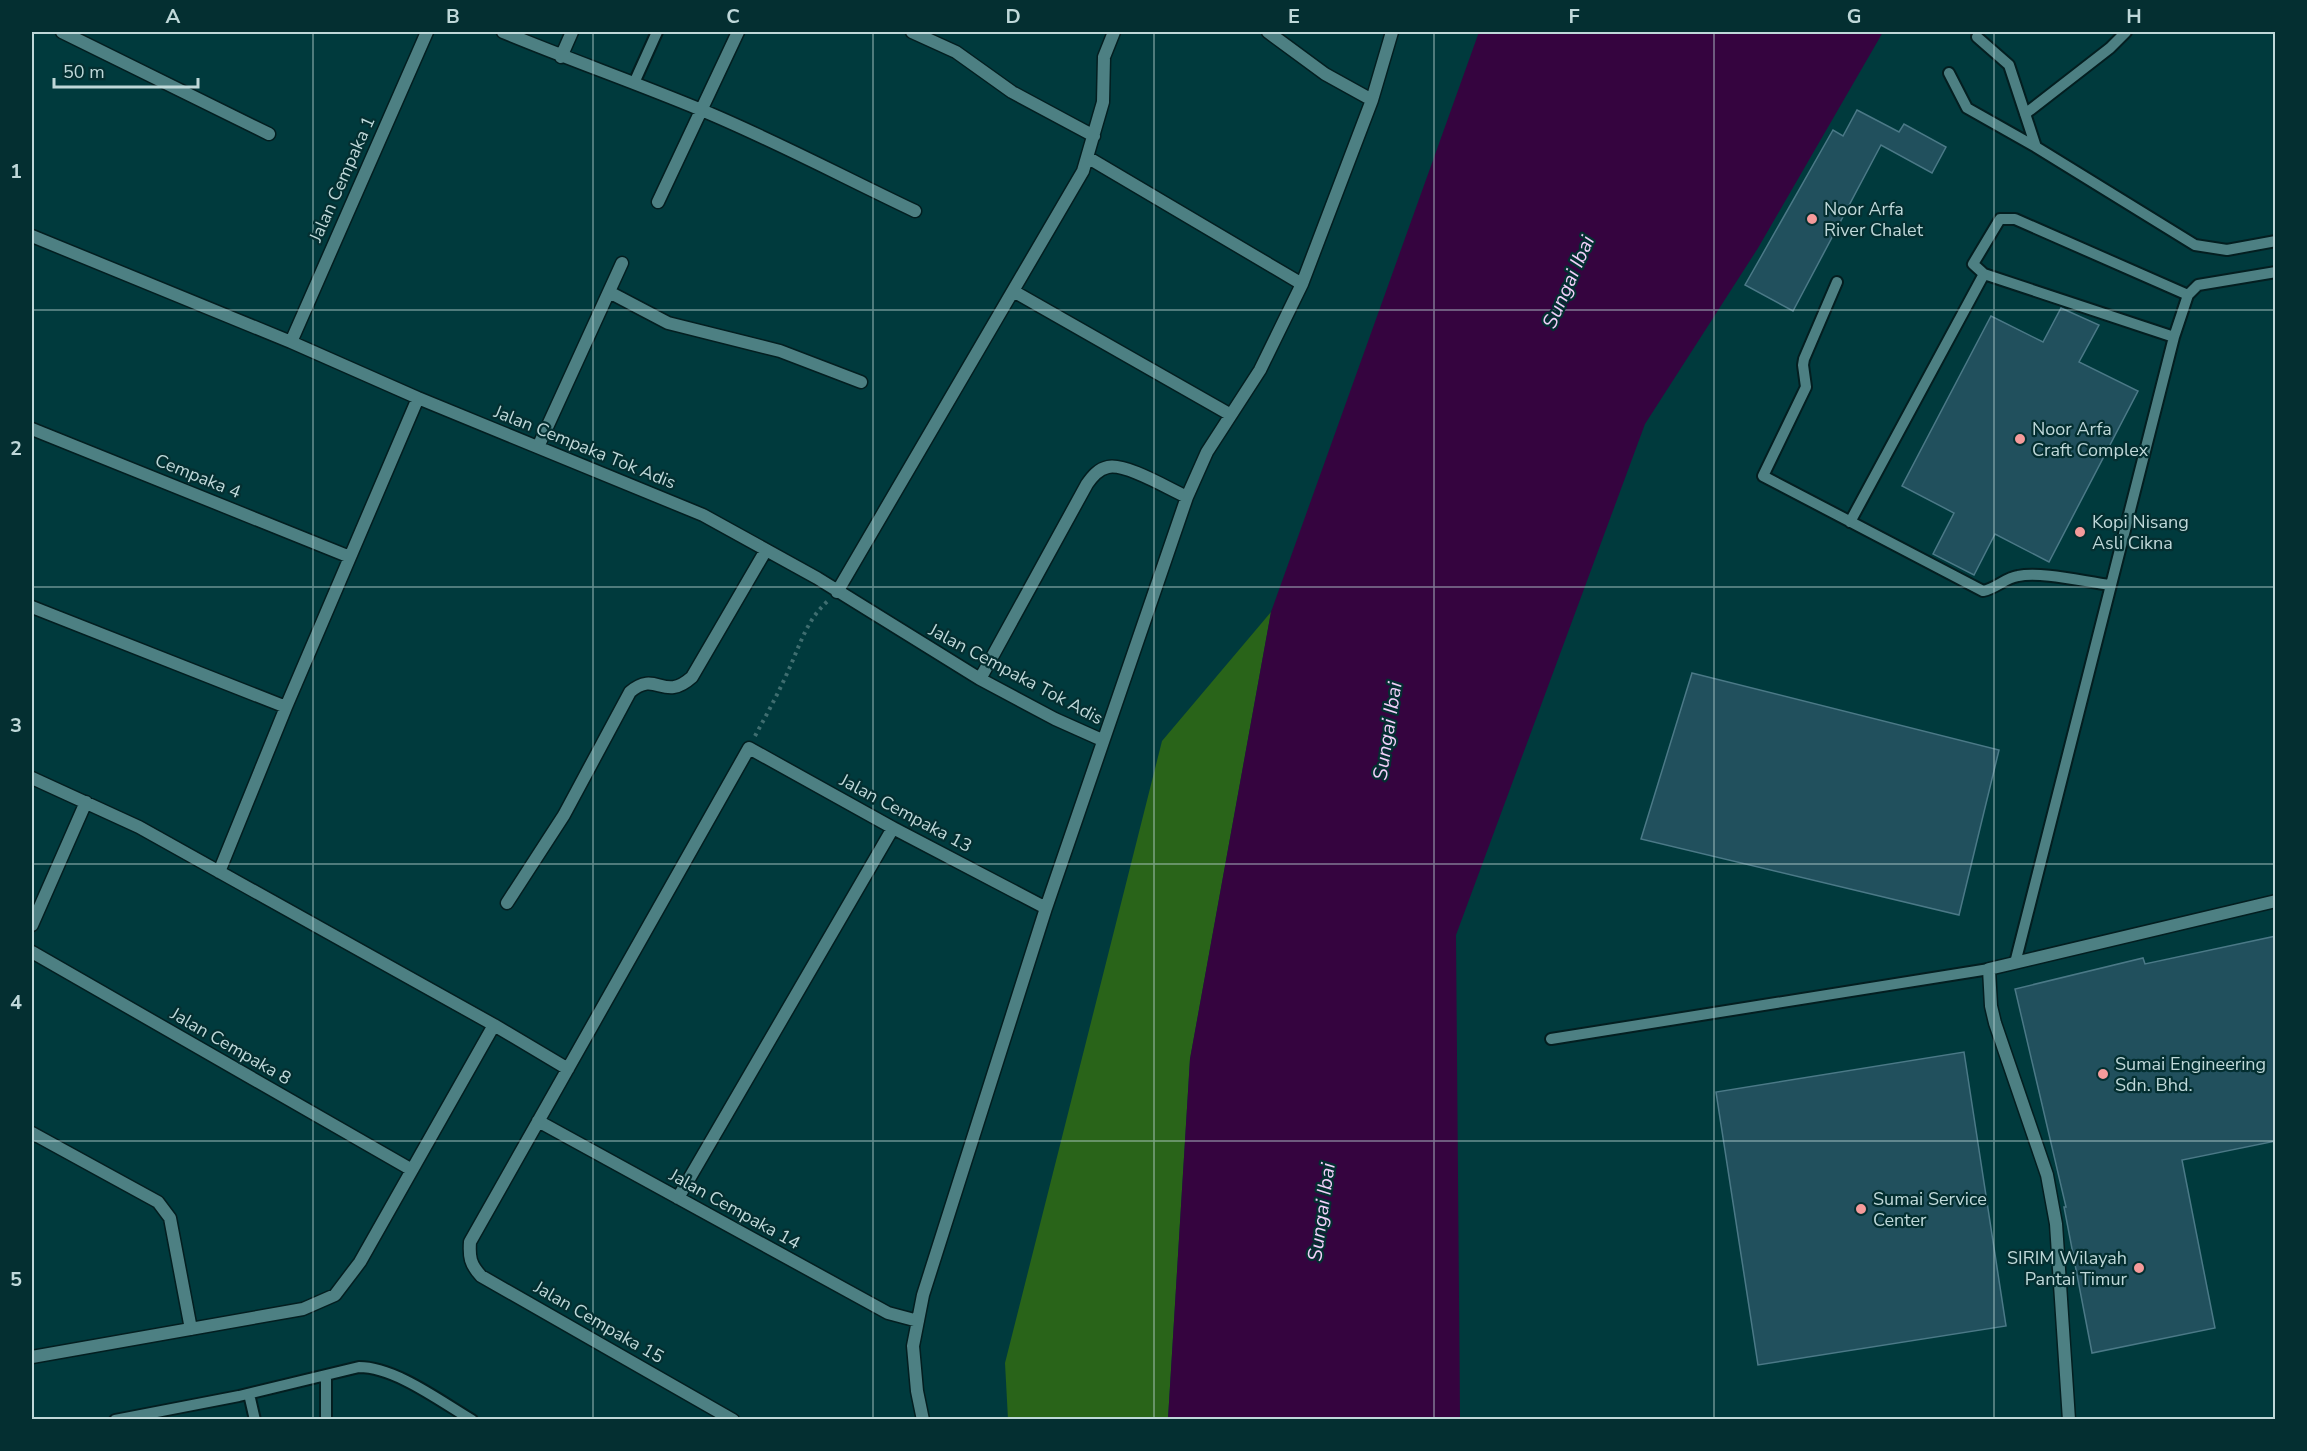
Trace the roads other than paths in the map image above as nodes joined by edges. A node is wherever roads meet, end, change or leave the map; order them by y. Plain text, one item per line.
1 (62, 32) edge
2 (427, 32) edge
3 (503, 32) edge
4 (572, 32) edge
5 (657, 32) edge
6 (738, 32) edge
7 (912, 32) edge
8 (1114, 32) edge
9 (1268, 32) edge
10 (1392, 32) edge
11 (2126, 32) edge
12 (1977, 37) dead end
13 (561, 57) junction
14 (1950, 73) dead end
15 (634, 82) junction
16 (1372, 99) junction
17 (702, 110) junction
18 (2025, 114) junction
19 (269, 134) dead end
20 (1094, 136) junction
21 (2036, 147) junction
22 (1087, 157) junction
23 (658, 202) dead end
24 (915, 211) dead end
25 (34, 241) edge
26 (2276, 241) edge
27 (622, 263) dead end
28 (2276, 272) edge
29 (1984, 274) junction
30 (1837, 282) dead end
31 (1302, 284) junction
32 (1013, 291) junction
33 (609, 292) junction
34 (2188, 295) junction
35 (2174, 337) junction
36 (291, 342) junction
37 (861, 382) dead end
38 (418, 398) junction
39 (1231, 415) junction
40 (32, 429) edge
41 (538, 447) junction
42 (1187, 497) junction
43 (1850, 522) junction
44 (766, 550) junction
45 (350, 557) junction
46 (2110, 585) junction
47 (837, 592) junction
48 (32, 607) edge
49 (980, 679) junction
50 (286, 707) junction
51 (1102, 740) junction
52 (32, 778) edge
53 (86, 802) junction
54 (893, 828) junction
55 (219, 872) junction
56 (2276, 901) edge
57 (507, 903) dead end
58 (1046, 908) junction
59 (32, 925) edge
60 (32, 952) edge
61 (2015, 963) junction
62 (1989, 969) junction
63 (494, 1025) junction
64 (1551, 1039) dead end
65 (568, 1069) junction
66 (538, 1121) junction
67 (32, 1133) edge
68 (412, 1170) junction
69 (678, 1198) junction
70 (918, 1321) junction
71 (191, 1329) junction
72 (32, 1357) edge
73 (326, 1376) junction
74 (249, 1394) junction
75 (115, 1419) edge
76 (255, 1419) edge
77 (326, 1419) edge
78 (472, 1419) edge
79 (733, 1419) edge
80 (923, 1419) edge
81 (2069, 1419) edge

1 - 19 street
2 - 36 street, Jalan Cempaka 1
3 - 13 street
4 - 13 street
5 - 15 lane
6 - 17 street
7 - 20 street
8 - 20 street
9 - 16 street
10 - 16 street
11 - 18 lane
12 - 18 lane
13 - 15 street
14 - 21 lane
15 - 17 street
16 - 31 street
17 - 23 street
17 - 24 street
18 - 21 lane
20 - 22 street
21 - 26 lane
22 - 31 street
22 - 32 street
25 - 36 street, Jalan Cempaka Tok Adis
27 - 33 street
28 - 34 lane
29 - 34 lane
29 - 35 lane
29 - 43 lane
30 - 43 lane
31 - 39 street
32 - 39 street
32 - 47 street
33 - 37 street
33 - 41 street
34 - 35 lane
35 - 46 lane
36 - 38 street, Jalan Cempaka Tok Adis
38 - 41 street, Jalan Cempaka Tok Adis
38 - 45 street
39 - 42 street
40 - 45 street, Cempaka 4
41 - 44 street, Jalan Cempaka Tok Adis
42 - 49 street
42 - 51 street
43 - 46 lane
44 - 47 street, Jalan Cempaka Tok Adis
44 - 57 street
45 - 50 street
46 - 61 lane
47 - 49 street, Jalan Cempaka Tok Adis
48 - 50 street
49 - 51 street, Jalan Cempaka Tok Adis
50 - 55 street
51 - 58 street
52 - 53 street
53 - 55 street
53 - 59 street
54 - 58 street, Jalan Cempaka 13
54 - 65 street, Jalan Cempaka 13
54 - 69 street
55 - 63 street
56 - 61 street
58 - 70 street
60 - 68 street, Jalan Cempaka 8
61 - 62 street
62 - 64 lane
62 - 81 street
63 - 65 street
63 - 68 street
65 - 66 street
66 - 69 street, Jalan Cempaka 14
66 - 79 street, Jalan Cempaka 15
67 - 71 street
68 - 71 street
69 - 70 street, Jalan Cempaka 14
70 - 80 street
71 - 72 street
73 - 74 lane
73 - 77 lane
73 - 78 lane
74 - 75 lane
74 - 76 lane

